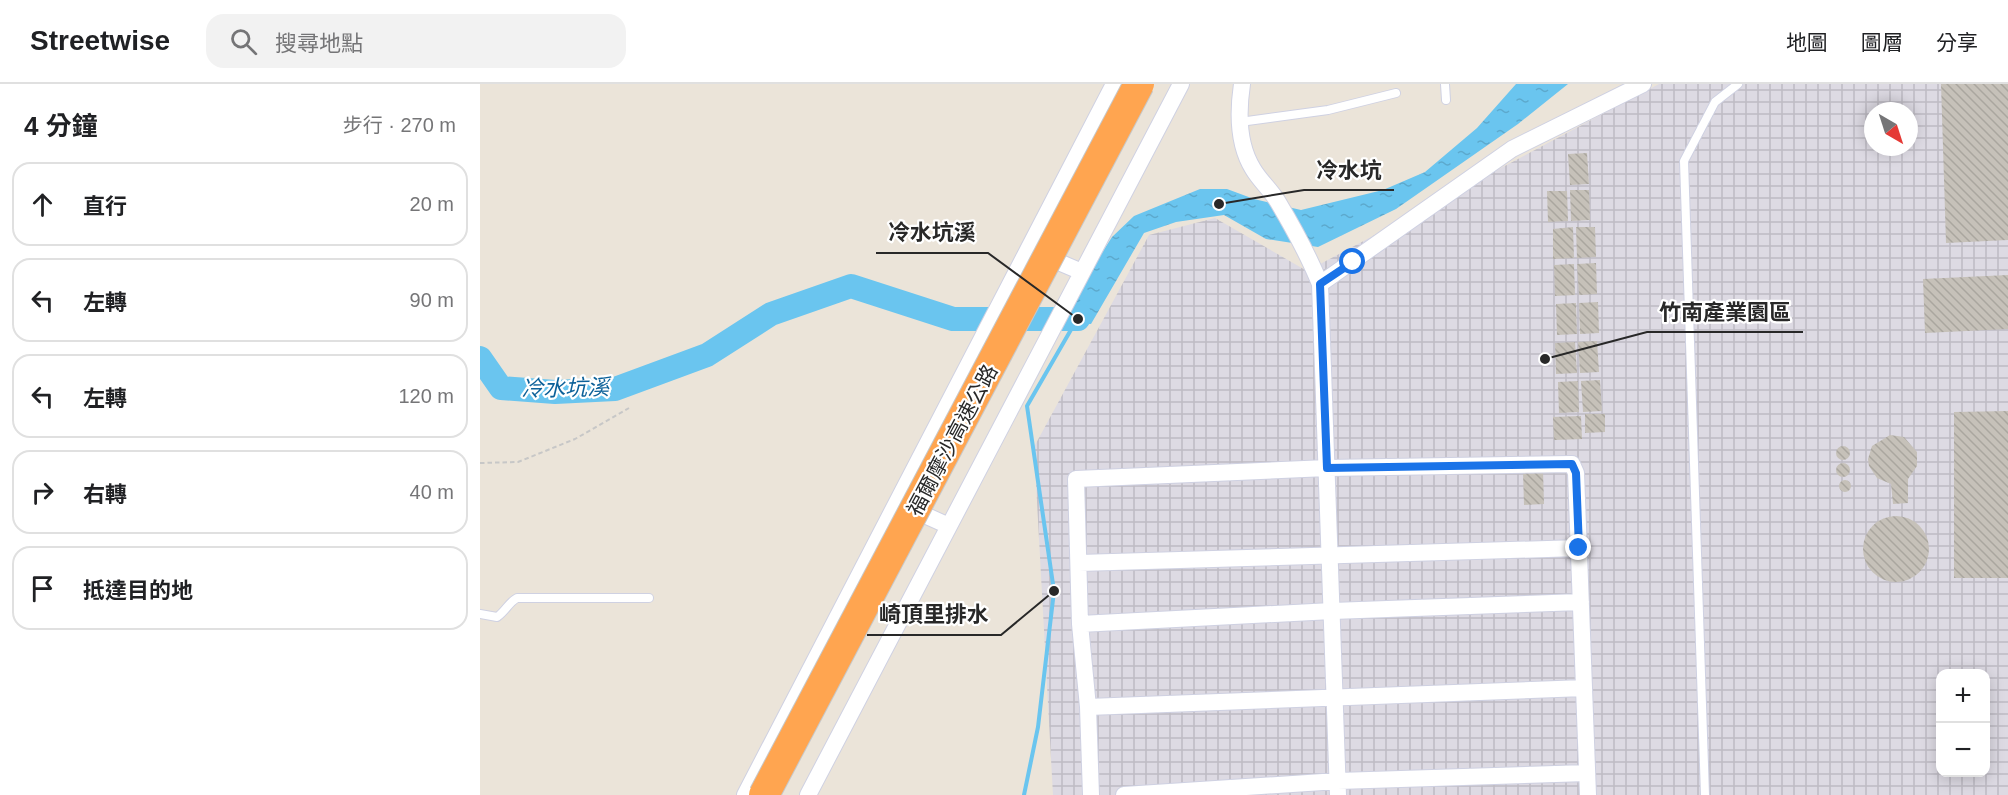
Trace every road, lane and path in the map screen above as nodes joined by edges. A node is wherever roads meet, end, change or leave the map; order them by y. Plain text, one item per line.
1 (1114, 84) edge
2 (1139, 84) edge
3 (1160, 84) edge
4 (1181, 84) edge
5 (1242, 84) edge
6 (1445, 84) edge
7 (1643, 84) edge
8 (1738, 84) edge
9 (1396, 93) dead end
10 (1446, 100) dead end
11 (1240, 122) junction
12 (1028, 249) junction
13 (1082, 273) junction
14 (1320, 284) junction
15 (629, 408) dead end
16 (480, 463) edge
17 (1327, 468) junction
18 (897, 503) junction
19 (949, 526) junction
20 (1579, 548) junction
21 (1330, 554) junction
22 (1079, 563) junction
23 (648, 598) dead end
24 (1581, 602) junction
25 (1332, 611) junction
26 (480, 614) edge
27 (1080, 624) junction
28 (1584, 688) junction
29 (1335, 700) junction
30 (1088, 707) junction
31 (1587, 773) junction
32 (1338, 788) edge
33 (745, 795) edge
34 (764, 795) edge
35 (787, 795) edge
36 (808, 795) edge
37 (1091, 795) edge
38 (1124, 795) edge
39 (1588, 795) edge
40 (1705, 795) edge

1 - 12 street
2 - 34 highway, 福爾摩沙高速公路, bridge
3 - 35 highway, 福爾摩沙高速公路
4 - 13 street
5 - 11 street
6 - 10 lane
7 - 14 street
8 - 40 lane
9 - 11 lane
11 - 14 street
12 - 13 street
12 - 18 street
13 - 19 street
14 - 17 street
15 - 16 path
17 - 20 street
17 - 21 street
17 - 22 street
18 - 19 street
18 - 33 street
19 - 36 street
20 - 21 street
20 - 24 street
21 - 22 street
21 - 25 street
22 - 27 street
23 - 26 lane
24 - 25 street
24 - 28 street
25 - 27 street
25 - 29 street
27 - 30 street
28 - 29 street
28 - 31 street
29 - 30 street
29 - 32 street
30 - 37 street
31 - 32 street
31 - 39 street
32 - 38 street

